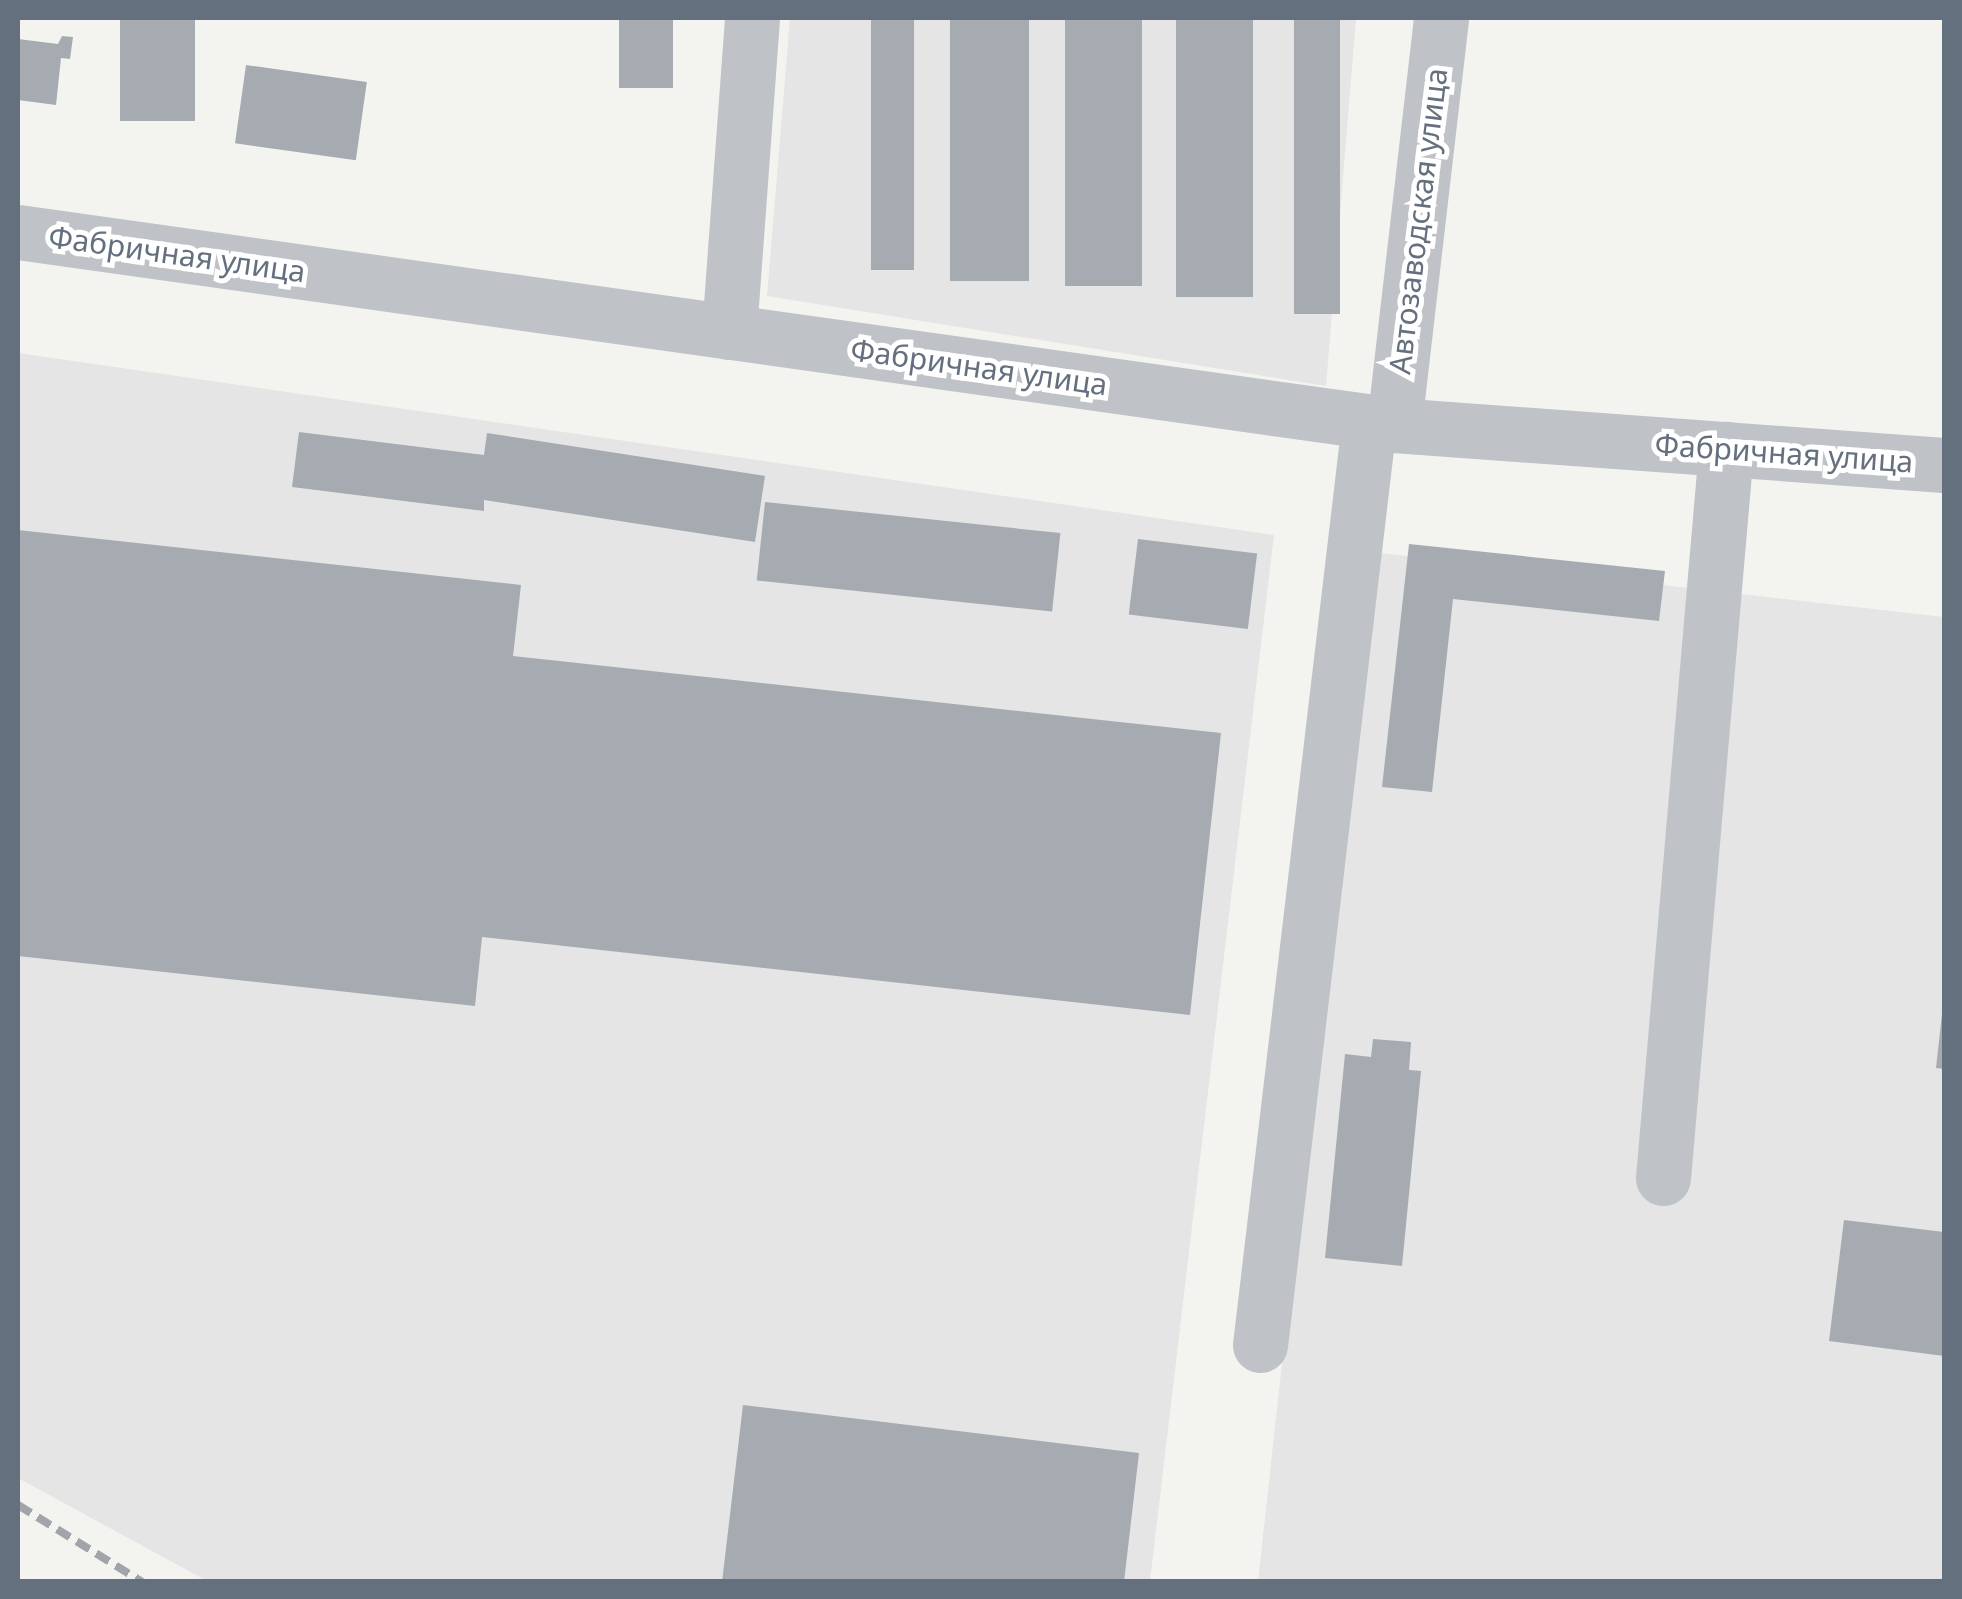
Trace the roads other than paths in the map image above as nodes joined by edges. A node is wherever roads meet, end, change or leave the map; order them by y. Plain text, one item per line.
1 (752, 18) edge
2 (1442, 18) edge
3 (18, 232) edge
4 (729, 332) junction
5 (1382, 424) junction
6 (1726, 449) junction
7 (1944, 465) edge
8 (1664, 1178) dead end
9 (1260, 1345) dead end

1 - 4 street
2 - 5 street, Автозаводская улица
3 - 4 street, Фабричная улица
4 - 5 street, Фабричная улица
5 - 6 street, Фабричная улица
5 - 9 street, Автозаводская улица
6 - 7 street, Фабричная улица
6 - 8 street

